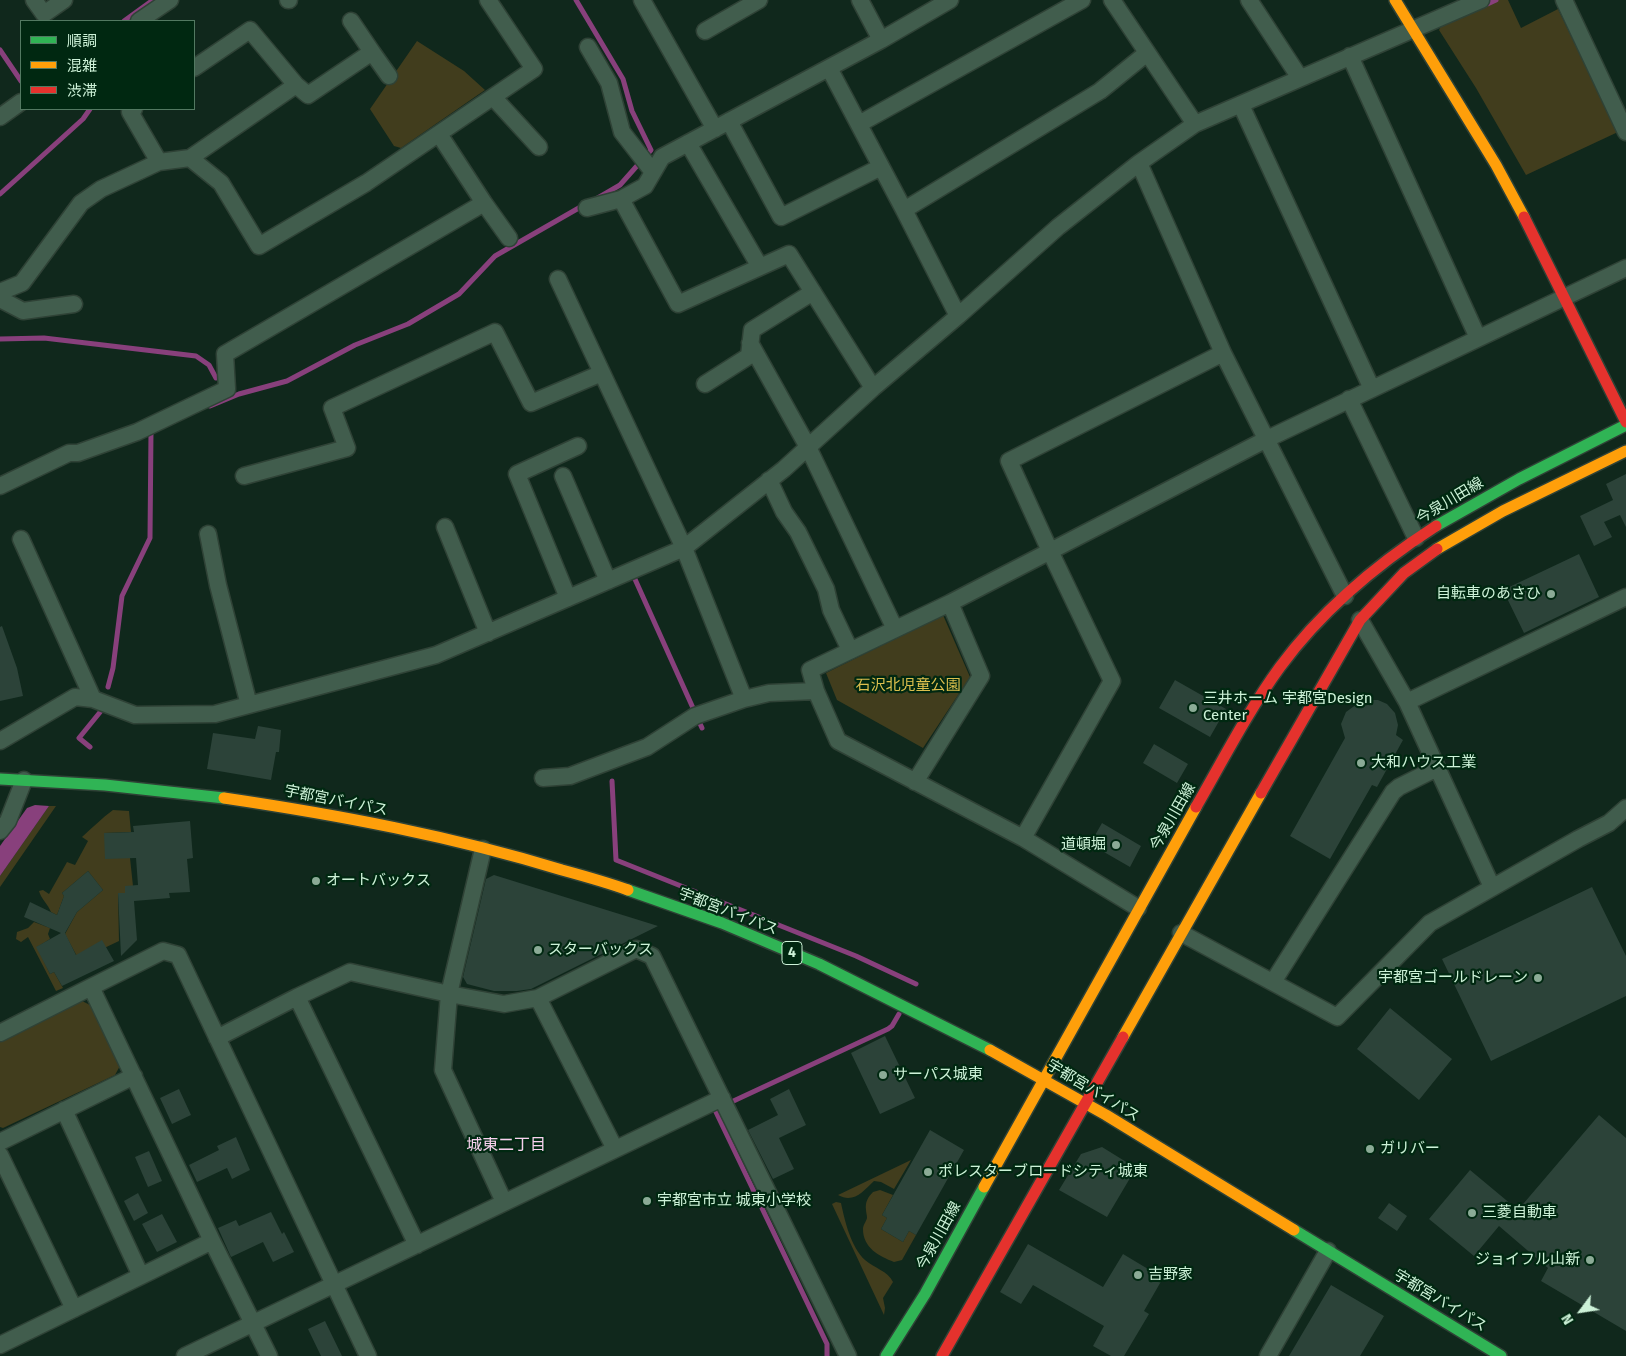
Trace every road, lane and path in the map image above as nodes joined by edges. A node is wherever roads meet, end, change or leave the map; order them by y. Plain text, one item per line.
1 (34, 0) edge
2 (64, 0) edge
3 (170, 0) edge
4 (488, 0) edge
5 (642, 0) edge
6 (759, 0) edge
7 (860, 0) edge
8 (950, 0) edge
9 (1082, 0) edge
10 (1112, 0) edge
11 (1249, 0) edge
12 (1396, 0) edge
13 (1481, 0) edge
14 (1564, 0) edge
15 (140, 20) edge
16 (351, 21) dead end
17 (1415, 29) junction
18 (704, 30) dead end
19 (881, 40) junction
20 (588, 47) dead end
21 (372, 52) junction
22 (1147, 53) junction
23 (1350, 56) junction
24 (195, 67) edge
25 (829, 68) junction
26 (389, 76) dead end
27 (1300, 78) junction
28 (296, 85) junction
29 (493, 97) junction
30 (20, 103) edge
31 (1241, 105) junction
32 (133, 110) edge
33 (0, 117) edge
34 (859, 124) junction
35 (1195, 124) junction
36 (722, 125) junction
37 (1626, 132) edge
38 (439, 134) junction
39 (688, 143) junction
40 (540, 147) dead end
41 (190, 158) junction
42 (159, 162) junction
43 (1139, 163) junction
44 (881, 167) junction
45 (653, 172) junction
46 (621, 199) junction
47 (484, 203) junction
48 (587, 208) dead end
49 (904, 210) junction
50 (509, 238) dead end
51 (760, 267) junction
52 (1626, 268) edge
53 (558, 279) dead end
54 (0, 292) edge
55 (813, 292) junction
56 (1565, 297) junction
57 (0, 299) edge
58 (74, 304) dead end
59 (958, 316) junction
60 (1478, 338) junction
61 (750, 343) junction
62 (1223, 354) junction
63 (602, 373) junction
64 (705, 384) dead end
65 (873, 388) junction
66 (1372, 389) junction
67 (1350, 400) junction
68 (1626, 423) edge
69 (1265, 440) junction
70 (578, 446) dead end
71 (808, 447) junction
72 (1626, 451) edge
73 (244, 476) dead end
74 (563, 476) dead end
75 (769, 480) junction
76 (0, 486) edge
77 (445, 527) dead end
78 (208, 534) dead end
79 (1416, 538) junction
80 (21, 539) dead end
81 (684, 548) junction
82 (1050, 550) junction
83 (608, 581) junction
84 (1345, 596) junction
85 (1626, 597) edge
86 (568, 598) junction
87 (950, 603) junction
88 (1360, 620) junction
89 (895, 629) junction
90 (488, 633) junction
91 (850, 650) junction
92 (816, 691) junction
93 (93, 699) junction
94 (744, 699) junction
95 (1407, 702) junction
96 (250, 705) junction
97 (0, 742) edge
98 (1437, 768) junction
99 (543, 778) dead end
100 (0, 779) edge
101 (24, 780) junction
102 (916, 782) junction
103 (1626, 808) edge
104 (0, 831) edge
105 (1023, 838) junction
106 (483, 849) junction
107 (1492, 887) junction
108 (1138, 908) junction
109 (1181, 933) junction
110 (1272, 982) junction
111 (91, 987) junction
112 (449, 994) junction
113 (296, 997) junction
114 (538, 998) junction
115 (0, 1033) edge
116 (217, 1038) junction
117 (134, 1076) junction
118 (1044, 1079) junction
119 (722, 1098) junction
120 (1085, 1104) junction
121 (64, 1110) junction
122 (0, 1142) edge
123 (614, 1149) junction
124 (0, 1155) edge
125 (504, 1202) junction
126 (212, 1241) junction
127 (416, 1244) junction
128 (1328, 1251) junction
129 (141, 1276) junction
130 (333, 1285) junction
131 (74, 1309) junction
132 (253, 1323) junction
133 (0, 1345) edge
134 (185, 1356) edge
135 (269, 1356) edge
136 (368, 1356) edge
137 (848, 1356) edge
138 (886, 1356) edge
139 (942, 1356) edge
140 (1268, 1356) edge
141 (1501, 1356) edge

1 - 2 street
3 - 15 street
4 - 29 street
5 - 36 street
6 - 18 street
7 - 19 street
8 - 19 street
9 - 34 street
10 - 22 street
11 - 27 street
12 - 17 main road
13 - 17 street
14 - 37 street
16 - 21 street
17 - 23 street
17 - 56 main road
19 - 25 street
20 - 45 street
21 - 26 street
21 - 28 street
22 - 35 street
22 - 49 street
23 - 27 street
23 - 60 street
24 - 28 street
25 - 34 street
25 - 36 street
27 - 31 street
28 - 41 street
29 - 38 street
29 - 40 street
30 - 33 street
31 - 35 street
31 - 66 street
32 - 42 street
34 - 44 street
35 - 43 street
36 - 39 street
36 - 44 street
38 - 41 street
38 - 47 street
39 - 45 street
39 - 51 street
41 - 42 street
42 - 54 street
43 - 59 street
43 - 62 street
44 - 49 street
45 - 46 street
46 - 48 street
46 - 51 street
47 - 50 street
47 - 76 street
49 - 59 street
51 - 55 street
52 - 56 street
53 - 63 street
55 - 61 street
55 - 65 street
56 - 60 street
56 - 68 main road
57 - 58 street
59 - 65 street
60 - 66 street
61 - 64 street
61 - 71 street
62 - 69 street
62 - 82 street
63 - 73 street
63 - 81 street
65 - 71 street
66 - 67 street
67 - 69 street
67 - 79 street
68 - 79 main road, 今泉川田線
69 - 82 street
69 - 84 street
70 - 86 street
71 - 75 street
71 - 89 street
72 - 88 main road
74 - 83 street
75 - 81 street
75 - 91 street
77 - 90 street
78 - 96 street
79 - 84 main road, 今泉川田線
80 - 93 street
81 - 83 street
81 - 94 street
82 - 87 street
82 - 105 street
83 - 86 street
84 - 108 main road, 今泉川田線
85 - 95 street
86 - 90 street
87 - 89 street
87 - 102 street
88 - 95 street
88 - 109 main road
89 - 91 street
90 - 96 street
91 - 92 street
92 - 94 street
92 - 102 street
93 - 96 street
93 - 97 street
94 - 99 street
95 - 98 street
98 - 107 street
98 - 110 street
100 - 101 main road, 宇都宮バイパス / 4
101 - 104 street
101 - 106 main road, 宇都宮バイパス / 4
102 - 105 street
103 - 107 street
105 - 108 street
106 - 112 street
106 - 118 main road, 宇都宮バイパス / 4
107 - 110 street
108 - 118 main road, 今泉川田線
109 - 110 street
109 - 120 main road
111 - 115 street
111 - 116 street
111 - 117 street
112 - 113 street
112 - 114 street
112 - 125 street
113 - 116 street
113 - 127 street
114 - 119 street
114 - 123 street
116 - 130 street
117 - 121 street
117 - 126 street
118 - 120 main road, 宇都宮バイパス / 4
118 - 138 main road, 今泉川田線
119 - 123 street
119 - 137 street
120 - 128 main road, 宇都宮バイパス / 4
120 - 139 main road
121 - 122 street
121 - 129 street
123 - 125 street
124 - 131 street
125 - 127 street
126 - 129 street
126 - 132 street
127 - 130 street
128 - 140 street
128 - 141 main road, 宇都宮バイパス / 4
129 - 131 street
130 - 132 street
130 - 136 street
131 - 133 street
132 - 134 street
132 - 135 street

